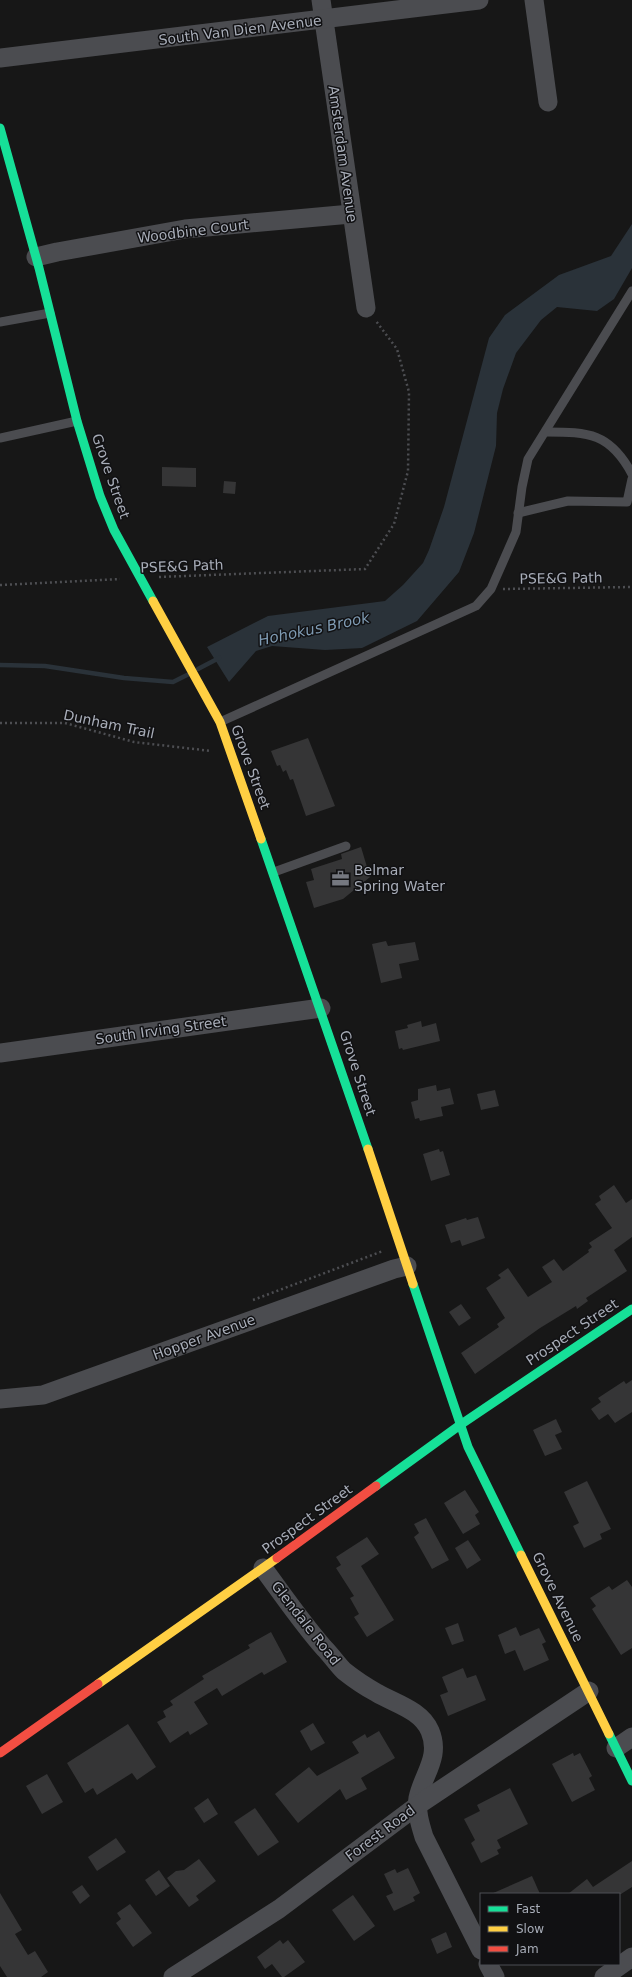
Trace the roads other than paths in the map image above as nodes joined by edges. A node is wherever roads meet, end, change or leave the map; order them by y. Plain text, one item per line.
1 (321, 0) edge
2 (479, 0) edge
3 (534, 0) edge
4 (324, 20) junction
5 (0, 58) edge
6 (548, 102) dead end
7 (0, 128) edge
8 (351, 214) junction
9 (36, 257) junction
10 (632, 291) edge
11 (366, 308) road end
12 (50, 313) junction
13 (0, 322) edge
14 (77, 421) junction
15 (546, 432) junction
16 (0, 438) edge
17 (632, 474) edge
18 (632, 479) edge
19 (518, 513) junction
20 (220, 722) junction
21 (346, 846) dead end
22 (274, 872) junction
23 (321, 1008) junction
24 (0, 1053) edge
25 (407, 1266) junction
26 (632, 1308) edge
27 (0, 1399) edge
28 (460, 1425) junction
29 (263, 1568) junction
30 (589, 1691) junction
31 (632, 1737) edge
32 (616, 1748) junction
33 (0, 1753) edge
34 (632, 1781) edge
35 (418, 1805) junction
36 (480, 1948) edge
37 (632, 1957) edge
38 (489, 1965) edge
39 (173, 1977) edge
40 (495, 1977) edge
41 (604, 1977) edge

1 - 4 street, Amsterdam Avenue
2 - 4 street, South Van Dien Avenue
3 - 6 street
4 - 5 street, South Van Dien Avenue
4 - 8 street, Amsterdam Avenue
7 - 9 street, Grove Street
8 - 9 street, Woodbine Court
8 - 11 street, Amsterdam Avenue
9 - 12 street, Grove Street
10 - 15 lane
12 - 13 lane
12 - 14 street, Grove Street
14 - 16 lane
14 - 20 street, Grove Street
15 - 17 lane
15 - 19 lane
18 - 19 lane
19 - 20 lane
20 - 22 street, Grove Street
21 - 22 lane
22 - 23 street, Grove Street
23 - 24 street, South Irving Street
23 - 25 street, Grove Street
25 - 27 street, Hopper Avenue
25 - 28 street, Grove Street
26 - 28 street, Prospect Street
28 - 29 street, Prospect Street
28 - 30 street, Grove Avenue
29 - 33 street, Prospect Street
29 - 35 street, Glendale Road
30 - 32 street, Grove Avenue
30 - 35 street, Forest Road
31 - 32 street
32 - 34 street, Grove Avenue
35 - 36 street, Glendale Road
35 - 39 street, Forest Road
37 - 41 street
38 - 40 street

